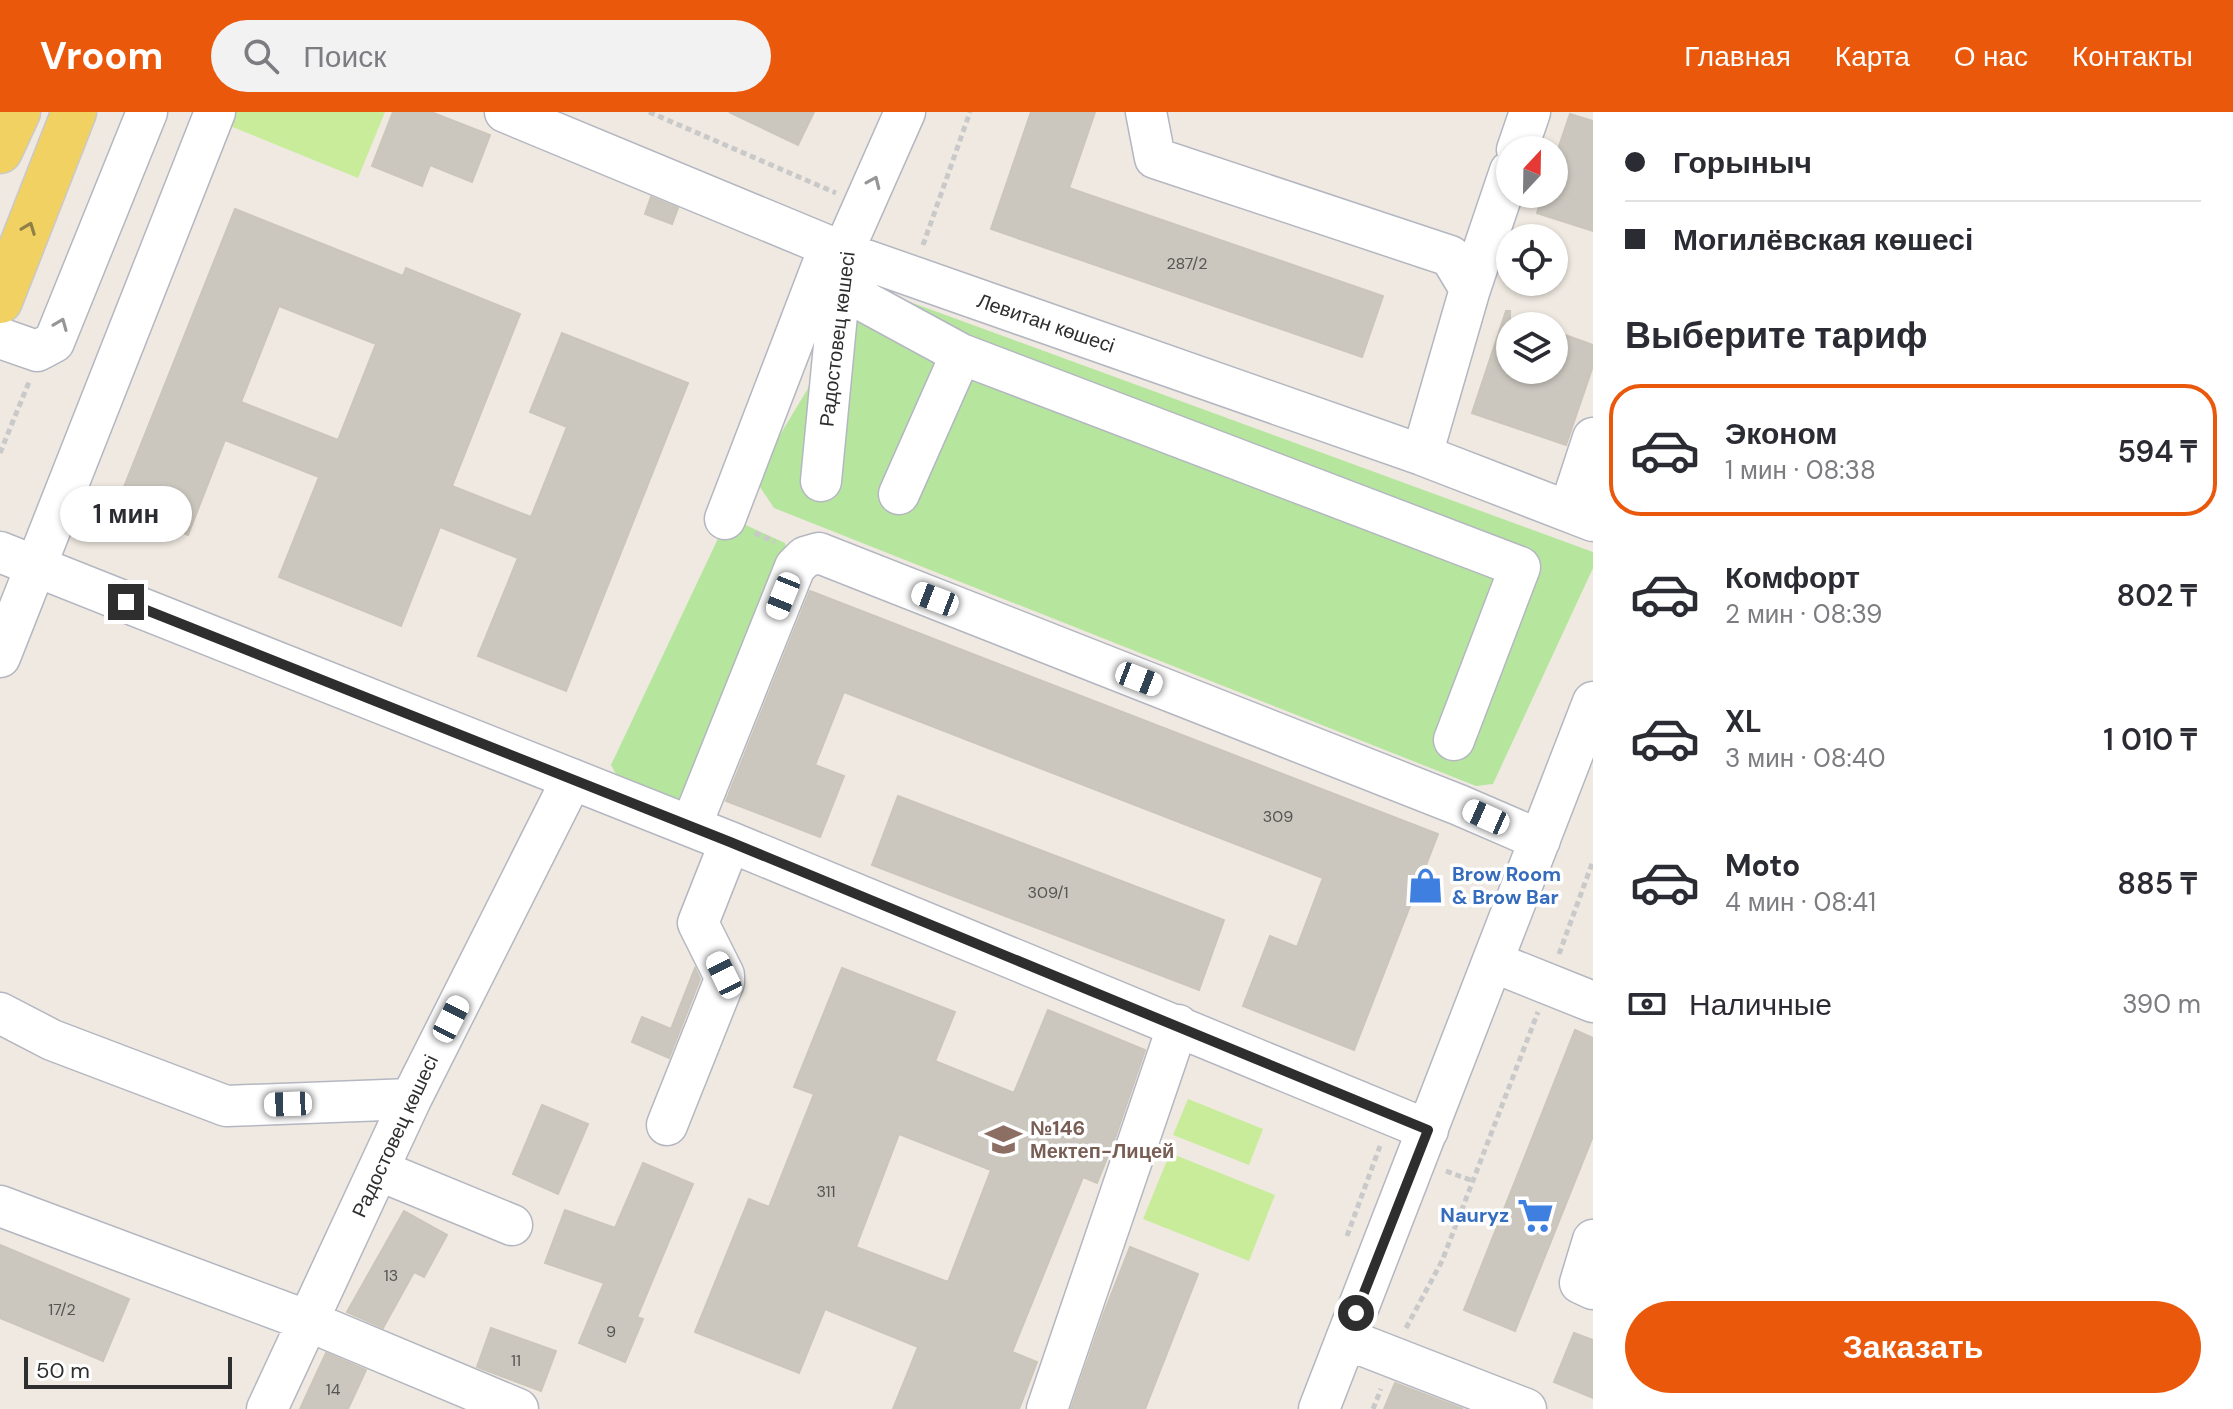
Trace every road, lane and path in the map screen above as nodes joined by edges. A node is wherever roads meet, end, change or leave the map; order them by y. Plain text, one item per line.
1 (18, 112) edge
2 (74, 112) edge
3 (147, 112) edge
4 (215, 112) edge
5 (505, 112) edge
6 (649, 112) edge
7 (905, 112) edge
8 (970, 112) edge
9 (1146, 112) edge
10 (1530, 112) edge
11 (1522, 136) edge
12 (0, 151) edge
13 (864, 203) junction
14 (1497, 208) edge
15 (842, 254) junction
16 (911, 276) junction
17 (1470, 289) junction
18 (0, 301) edge
19 (0, 338) edge
20 (961, 354) junction
21 (1593, 438) edge
22 (1422, 455) junction
23 (821, 481) dead end
24 (899, 494) dead end
25 (1581, 516) edge
26 (725, 519) joint
27 (0, 552) edge
28 (805, 557) junction
29 (37, 567) junction
30 (0, 657) edge
31 (1593, 702) edge
32 (1454, 740) dead end
33 (572, 779) junction
34 (691, 826) junction
35 (1540, 840) junction
36 (730, 842) junction
37 (1593, 861) edge
38 (1493, 962) junction
39 (1548, 985) junction
40 (1593, 1002) edge
41 (0, 1013) edge
42 (1178, 1025) junction
43 (411, 1099) junction
44 (667, 1125) dead end
45 (1428, 1130) junction
46 (378, 1170) junction
47 (1445, 1171) dead end
48 (1473, 1181) junction
49 (0, 1206) edge
50 (512, 1225) dead end
51 (1593, 1240) edge
52 (1593, 1289) edge
53 (308, 1321) junction
54 (1402, 1335) dead end
55 (1346, 1339) junction
56 (267, 1409) edge
57 (518, 1409) edge
58 (1047, 1409) edge
59 (1319, 1409) edge
60 (1526, 1409) edge

1 - 12 main road
18 -> 2 main road
19 -> 3 street
4 - 29 street
5 - 15 street, Левитан көшесі
6 - 13 path
13 -> 7 street, Радостовец көшесі
8 - 16 path
9 - 17 street
10 - 11 street
13 - 15 street, Радостовец көшесі
14 - 17 street
15 - 16 street, Левитан көшесі
15 - 20 street
15 - 23 street, Радостовец көшесі
15 - 26 street, Радостовец көшесі
16 - 22 street, Левитан көшесі
17 - 22 street
20 - 24 street
20 - 32 street
21 - 25 street
22 - 25 street, Левитан көшесі
26 - 28 path
27 - 29 street
28 - 34 street
28 - 35 street
29 - 30 street
29 - 33 street
31 - 35 street
33 - 34 street
33 - 43 street, Радостовец көшесі
34 - 36 street
35 - 38 street
36 - 42 street
36 - 44 street
37 - 39 path
38 - 39 street
38 - 45 street
39 - 40 street
39 - 48 path
41 - 43 street
42 - 45 street
42 - 58 street
43 - 46 street, Радостовец көшесі
45 - 55 street
46 - 50 street
46 - 53 street, Радостовец көшесі
47 - 48 path
48 - 54 path
49 - 53 street
51 - 52 street
53 - 56 street, Радостовец көшесі
53 - 57 street
55 - 59 street
55 - 60 street

